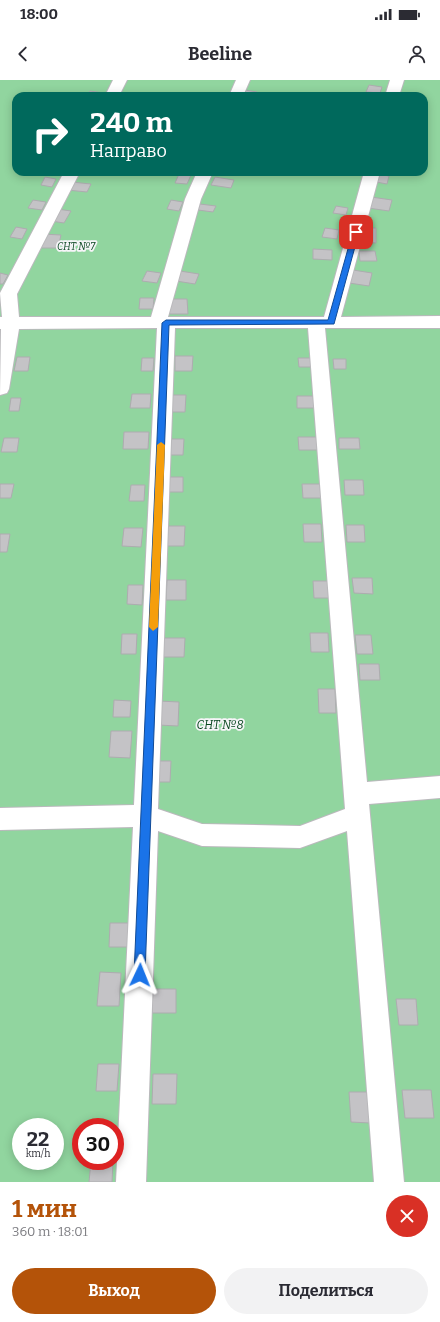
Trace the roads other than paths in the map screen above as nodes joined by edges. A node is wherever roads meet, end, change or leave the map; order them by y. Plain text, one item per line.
1 (120, 80) edge
2 (243, 80) edge
3 (397, 80) edge
4 (114, 92) edge
5 (238, 92) edge
6 (393, 92) edge
7 (70, 176) edge
8 (203, 176) edge
9 (371, 176) edge
10 (324, 322) junction
11 (440, 322) edge
12 (6, 323) edge
13 (162, 323) junction
14 (0, 389) edge
15 (440, 786) edge
16 (356, 805) junction
17 (146, 816) junction
18 (0, 819) edge
19 (131, 1182) edge
20 (389, 1182) edge

1 - 4 street
2 - 5 street
3 - 6 street
7 - 12 street
8 - 13 street
9 - 10 street
10 - 11 street
10 - 13 street
10 - 16 street
12 - 13 street
12 - 14 street
13 - 17 street
15 - 16 street
16 - 17 street
16 - 20 street
17 - 18 street
17 - 19 street

